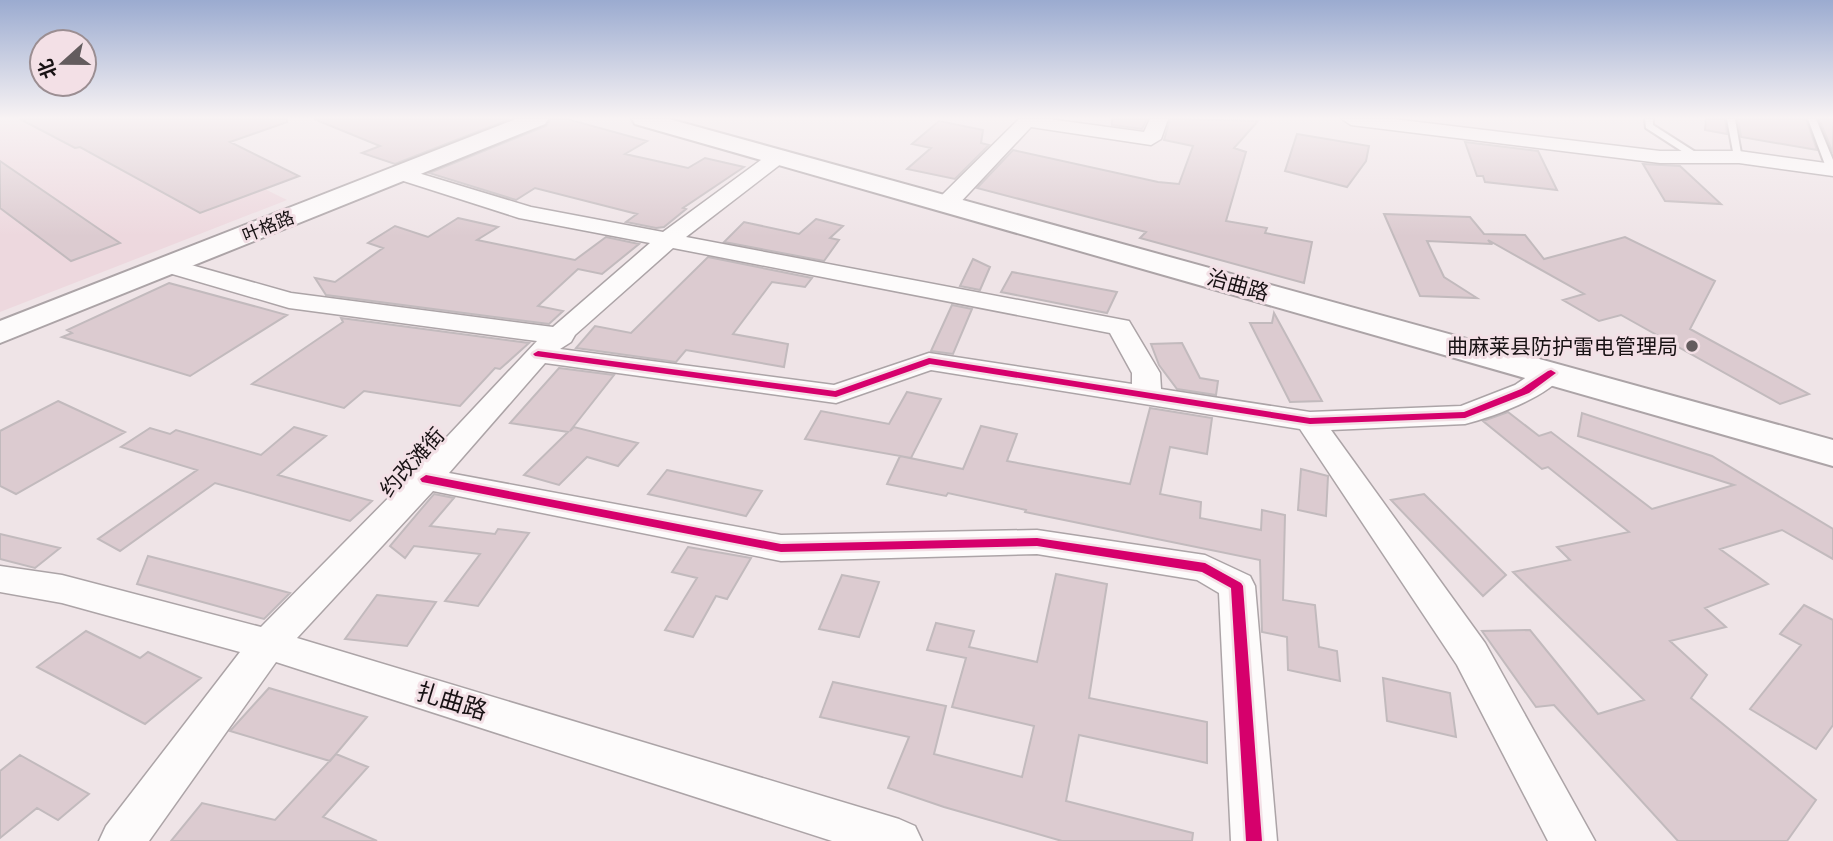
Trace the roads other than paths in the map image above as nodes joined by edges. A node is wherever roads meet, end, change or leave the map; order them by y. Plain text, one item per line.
1 (436, 158) edge
2 (776, 158) edge
3 (787, 158) edge
4 (991, 158) edge
5 (1748, 158) edge
6 (1833, 170) edge
7 (398, 173) junction
8 (947, 203) junction
9 (670, 239) junction
10 (170, 266) junction
11 (0, 333) edge
12 (550, 345) junction
13 (1551, 373) junction
14 (1147, 397) junction
15 (1310, 421) junction
16 (1833, 453) edge
17 (426, 479) junction
18 (0, 579) edge
19 (268, 644) junction
20 (122, 841) edge
21 (899, 841) edge
22 (1254, 841) edge
23 (1572, 841) edge

1 - 7 main road, 叶格路
2 - 9 street, 约改滩街
3 - 8 main road, 治曲路
4 - 8 street
5 - 6 street
7 - 9 street
7 - 10 main road, 叶格路
8 - 13 main road, 治曲路
9 - 12 street, 约改滩街
9 - 14 street
10 - 11 main road, 叶格路
10 - 12 street
12 - 14 street
12 - 17 street, 约改滩街
13 - 15 street
13 - 16 main road, 治曲路
14 - 15 street
15 - 23 street
17 - 19 street, 约改滩街
17 - 22 street
18 - 19 street, 扎曲路
19 - 20 street, 约改滩街
19 - 21 street, 扎曲路

